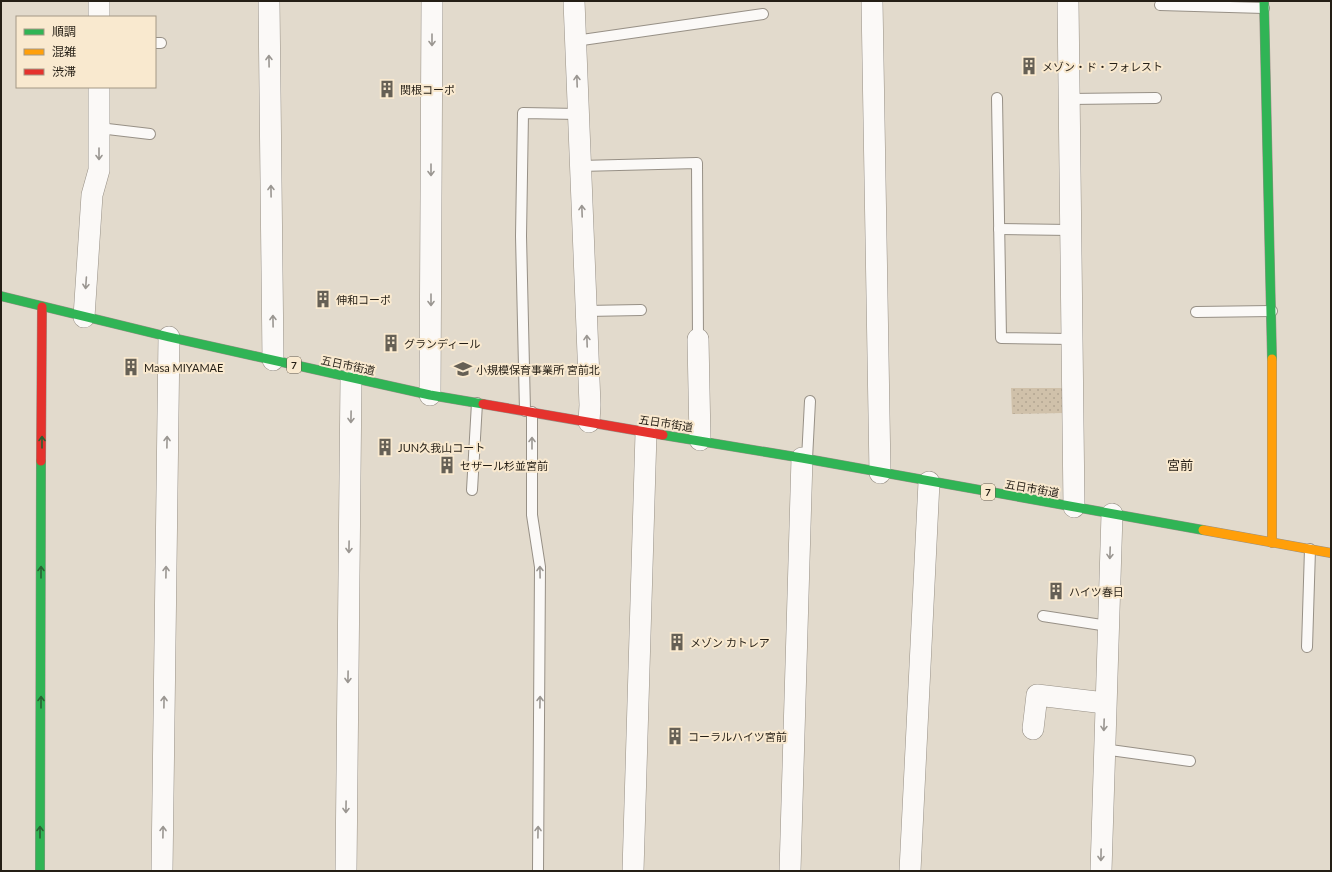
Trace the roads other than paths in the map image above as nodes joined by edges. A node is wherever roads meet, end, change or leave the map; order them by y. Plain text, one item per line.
1 (99, 1) edge
2 (269, 1) edge
3 (432, 1) edge
4 (574, 1) edge
5 (872, 1) edge
6 (1068, 1) edge
7 (1264, 4) edge
8 (1160, 5) dead end
9 (763, 14) dead end
10 (99, 16) edge
11 (575, 41) junction
12 (99, 88) edge
13 (997, 98) dead end
14 (1156, 98) dead end
15 (1069, 99) junction
16 (578, 114) junction
17 (99, 128) junction
18 (150, 134) dead end
19 (580, 166) junction
20 (999, 228) junction
21 (1070, 230) junction
22 (1, 296) edge
23 (42, 307) junction
24 (586, 310) junction
25 (641, 310) dead end
26 (1196, 312) dead end
27 (1272, 312) junction
28 (84, 317) junction
29 (168, 337) junction
30 (698, 339) joint
31 (1072, 339) junction
32 (273, 360) junction
33 (351, 378) junction
34 (430, 395) junction
35 (810, 401) dead end
36 (477, 403) junction
37 (528, 411) junction
38 (589, 422) junction
39 (646, 432) junction
40 (700, 440) junction
41 (804, 458) junction
42 (880, 473) junction
43 (929, 482) junction
44 (472, 490) dead end
45 (1074, 507) junction
46 (1112, 514) junction
47 (1272, 543) junction
48 (1310, 549) junction
49 (1331, 554) edge
50 (1044, 616) dead end
51 (1108, 626) junction
52 (1307, 647) dead end
53 (1105, 703) junction
54 (1033, 729) dead end
55 (1104, 749) junction
56 (1190, 761) dead end
57 (40, 871) edge
58 (162, 871) edge
59 (346, 871) edge
60 (538, 871) edge
61 (633, 871) edge
62 (790, 871) edge
63 (910, 871) edge
64 (1100, 871) edge

1 - 10 street
32 -> 2 street
3 -> 34 street
4 - 11 street
5 - 42 street
6 - 15 street
7 - 8 lane
7 - 27 main road
9 - 11 lane
16 -> 11 street
12 - 17 street
13 - 20 lane
14 - 15 lane
15 - 21 street
16 - 19 street
16 - 37 lane
17 - 18 lane
17 -> 28 street
24 -> 19 street
19 - 30 lane
20 - 21 lane
20 - 31 lane
21 - 31 street
22 - 23 main road, 五日市街道 / 7
23 - 28 main road, 五日市街道 / 7
57 -> 23 main road
24 - 25 lane
38 -> 24 street
26 - 27 lane
27 - 47 main road
28 - 29 main road, 五日市街道 / 7
29 - 32 main road, 五日市街道 / 7
58 -> 29 street
30 - 40 street
31 - 45 street
32 - 33 main road, 五日市街道 / 7
33 - 34 main road, 五日市街道 / 7
33 -> 59 street
34 - 36 main road, 五日市街道 / 7
35 - 41 lane
36 - 37 main road, 五日市街道 / 7
36 - 44 lane
37 - 38 main road, 五日市街道 / 7
60 -> 37 lane
38 - 39 main road, 五日市街道 / 7
39 - 40 main road, 五日市街道 / 7
39 - 61 street
40 - 41 main road, 五日市街道 / 7
41 - 42 main road, 五日市街道 / 7
41 - 62 street
42 - 43 main road, 五日市街道 / 7
43 - 45 main road, 五日市街道 / 7
43 - 63 street
45 - 46 main road, 五日市街道 / 7
46 - 47 main road, 五日市街道 / 7
46 -> 51 street
47 - 48 main road, 五日市街道 / 7
48 - 49 main road, 五日市街道 / 7
48 - 52 lane
50 - 51 lane
51 - 53 street
53 - 54 street
53 -> 55 street
55 - 56 lane
55 -> 64 street

